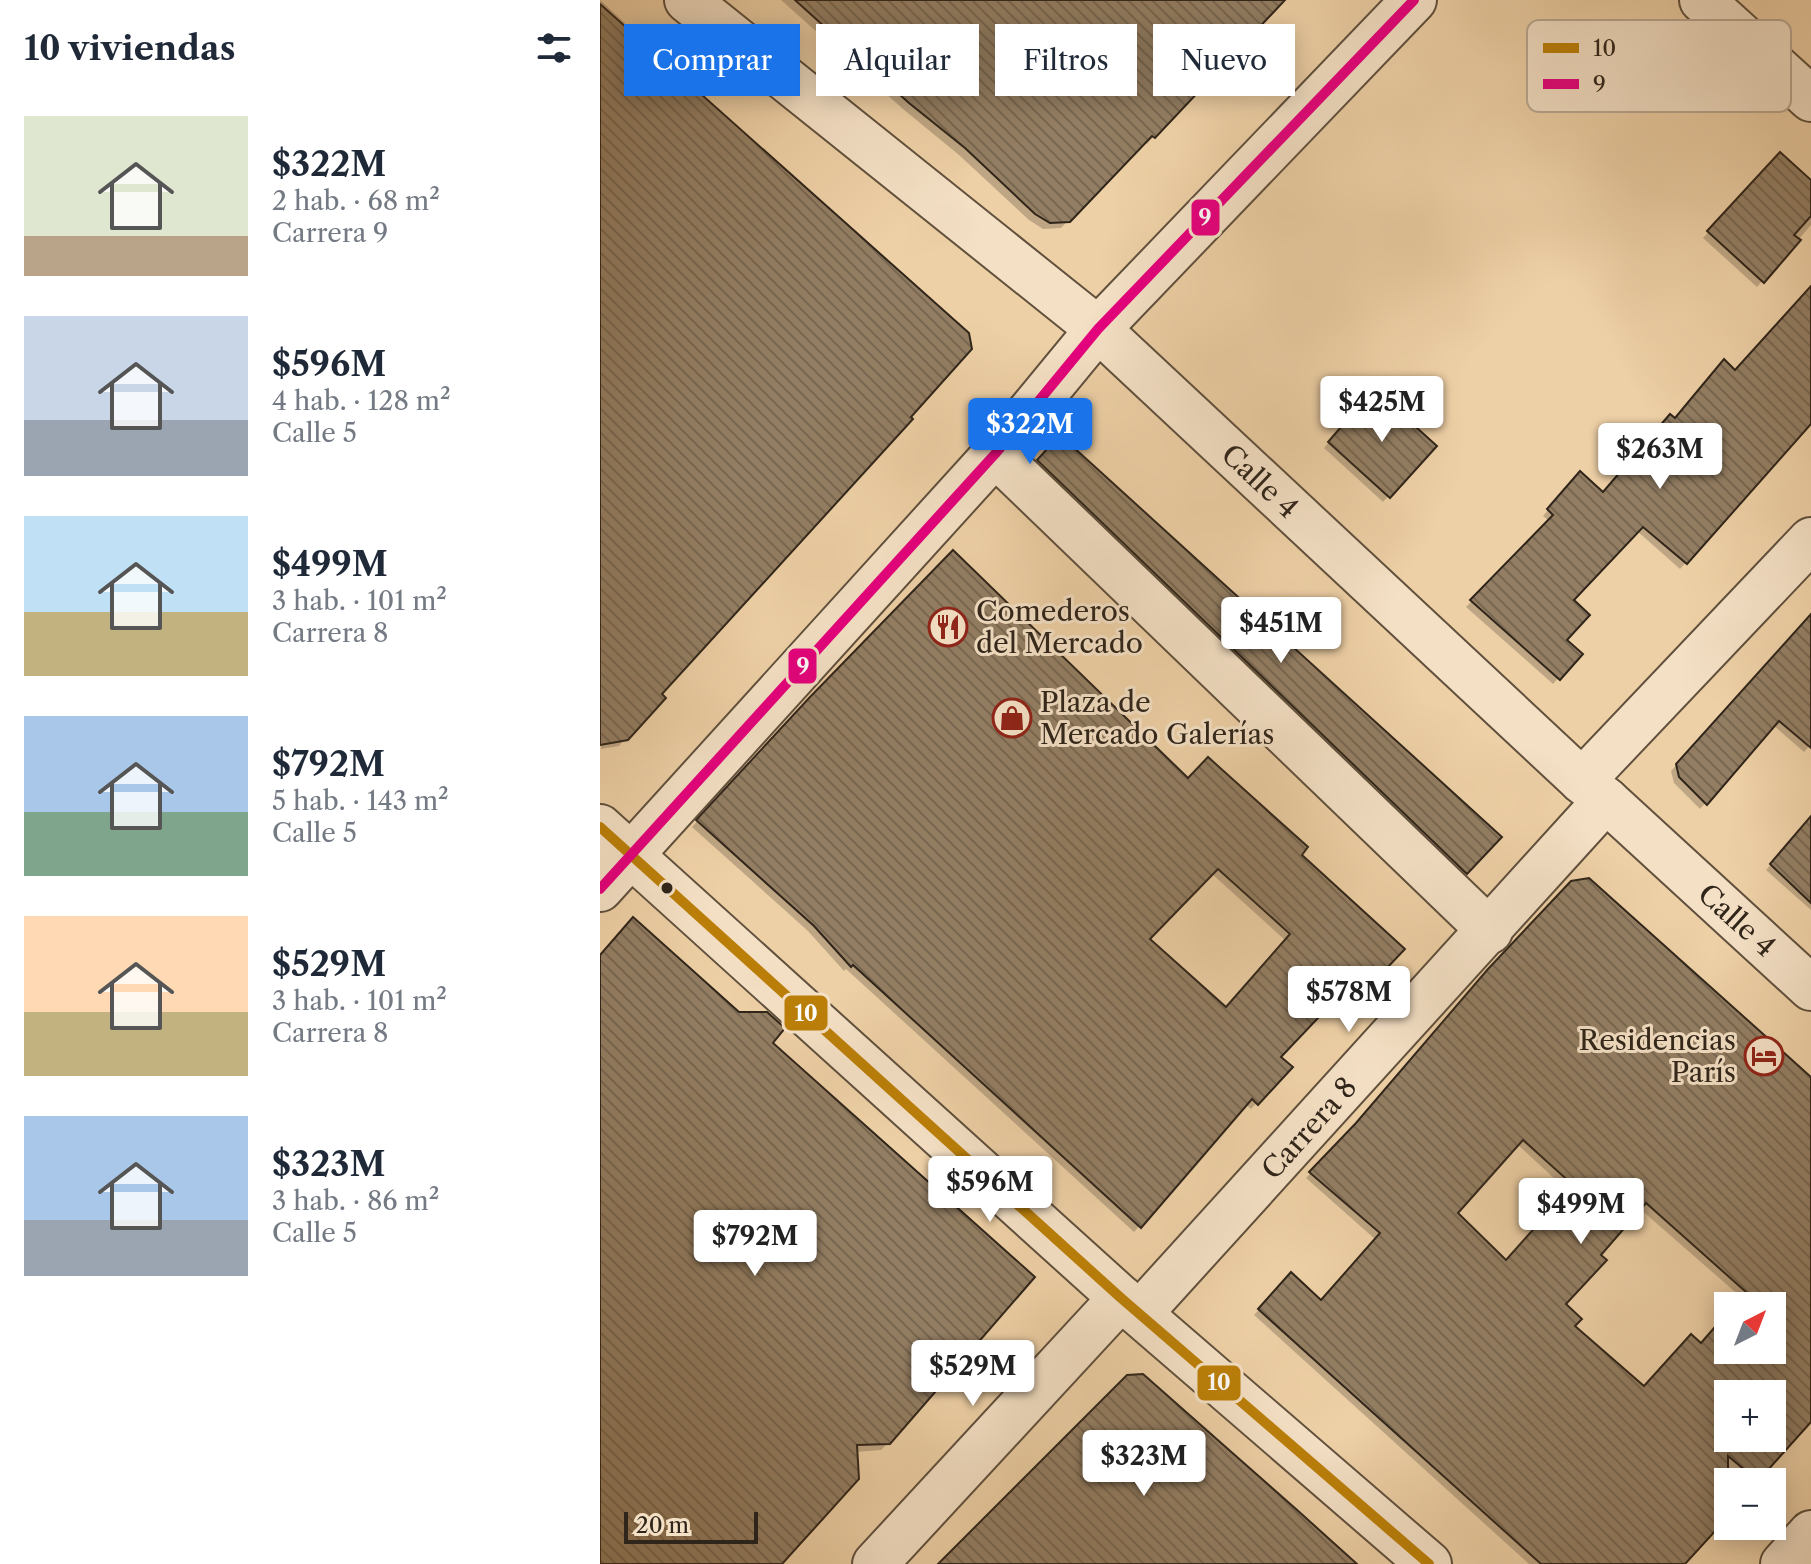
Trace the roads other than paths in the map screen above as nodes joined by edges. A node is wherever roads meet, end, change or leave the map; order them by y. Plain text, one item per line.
1 (687, 0) edge
2 (1414, 0) edge
3 (1702, 0) edge
4 (1724, 20) edge
5 (1791, 81) edge
6 (1811, 99) edge
7 (1098, 329) junction
8 (995, 454) junction
9 (1811, 540) edge
10 (1594, 791) junction
11 (600, 827) edge
12 (633, 855) junction
13 (600, 889) edge
14 (1490, 931) junction
15 (1811, 988) edge
16 (1131, 1305) junction
17 (1811, 1533) edge
18 (875, 1564) edge
19 (1429, 1564) edge
20 (1783, 1564) edge

1 - 7 street, Calle 4
2 - 7 street
3 - 4 street
5 - 6 street
7 - 8 street
7 - 10 street, Calle 4
8 - 12 street
8 - 14 street
9 - 10 street, Carrera 8
10 - 14 street, Carrera 8
10 - 15 street, Calle 4
11 - 12 street
12 - 13 street
12 - 16 street
14 - 16 street, Carrera 8
16 - 18 street, Carrera 8
16 - 19 street
17 - 20 street

